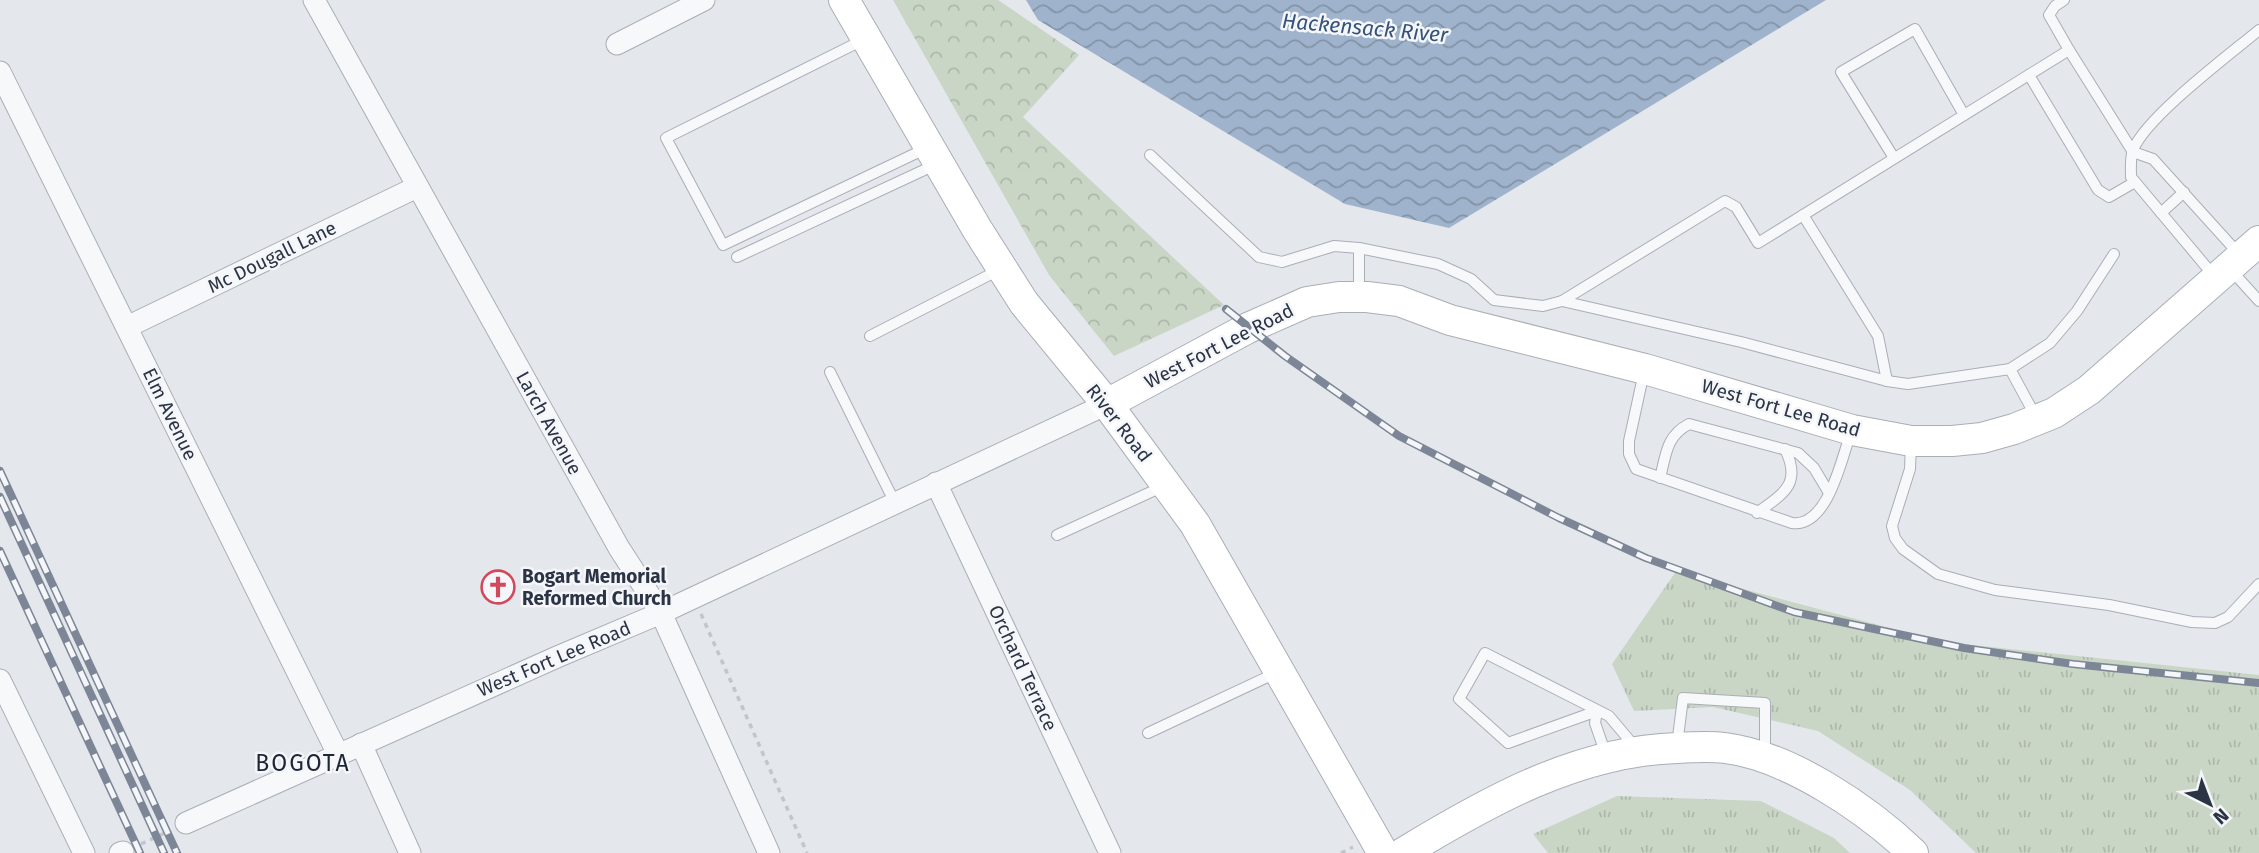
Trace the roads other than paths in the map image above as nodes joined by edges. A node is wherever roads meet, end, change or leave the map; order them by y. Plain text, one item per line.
1 (314, 0) edge
2 (704, 0) edge
3 (844, 0) edge
4 (2064, 0) edge
5 (2259, 30) edge
6 (866, 38) junction
7 (617, 44) dead end
8 (2069, 50) junction
9 (0, 72) edge
10 (2029, 75) junction
11 (1964, 115) junction
12 (2133, 152) junction
13 (933, 155) junction
14 (1150, 155) dead end
15 (1894, 158) junction
16 (2135, 182) junction
17 (417, 187) junction
18 (2184, 192) junction
19 (2161, 213) junction
20 (1803, 215) junction
21 (1359, 248) junction
22 (2114, 254) dead end
23 (737, 257) dead end
24 (2236, 261) edge
25 (1002, 269) junction
26 (1359, 297) junction
27 (1563, 301) junction
28 (2259, 301) edge
29 (127, 327) junction
30 (870, 336) dead end
31 (1645, 369) junction
32 (2010, 369) junction
33 (830, 372) dead end
34 (1887, 381) junction
35 (1107, 404) junction
36 (2037, 420) junction
37 (1852, 430) junction
38 (1912, 441) junction
39 (1784, 449) junction
40 (1660, 478) junction
41 (936, 483) junction
42 (1167, 485) junction
43 (1829, 493) junction
44 (895, 503) junction
45 (1757, 513) junction
46 (1057, 535) dead end
47 (2259, 584) edge
48 (661, 613) junction
49 (1280, 671) junction
50 (0, 680) edge
51 (1597, 711) junction
52 (1149, 733) dead end
53 (360, 744) junction
54 (1676, 748) junction
55 (1638, 750) junction
56 (339, 756) junction
57 (1606, 757) junction
58 (1765, 759) junction
59 (187, 823) dead end
60 (84, 853) edge
61 (410, 853) edge
62 (769, 853) edge
63 (1110, 853) edge
64 (1383, 853) edge
65 (1403, 853) edge
66 (1913, 853) edge

1 - 17 street, Larch Avenue
2 - 7 street
3 - 6 main road, River Road
4 - 8 lane
5 - 12 lane
6 - 13 main road, River Road
6 - 13 lane
8 - 10 lane
8 - 12 lane
9 - 29 street, Elm Avenue
10 - 11 lane
10 - 16 lane
11 - 15 lane
11 - 15 lane
12 - 16 lane
12 - 18 lane
13 - 23 lane
13 - 25 main road, River Road
14 - 21 lane
15 - 20 lane
16 - 19 lane
17 - 29 street, Mc Dougall Lane
17 - 48 street, Larch Avenue
18 - 19 lane
18 - 24 lane
19 - 24 lane
20 - 27 lane
20 - 34 lane
21 - 26 lane
21 - 27 lane
22 - 32 lane
24 - 28 lane
24 - 36 main road, West Fort Lee Road
25 - 30 lane
25 - 35 main road, River Road
26 - 31 main road, West Fort Lee Road
26 - 35 main road, West Fort Lee Road
27 - 34 lane
29 - 56 street, Elm Avenue
31 - 37 main road, West Fort Lee Road
31 - 40 lane
32 - 34 lane
32 - 36 lane
33 - 44 lane
35 - 41 street, West Fort Lee Road
35 - 42 main road, River Road
36 - 38 main road, West Fort Lee Road
37 - 38 main road, West Fort Lee Road
37 - 43 lane
38 - 47 lane
39 - 40 lane
39 - 43 lane
39 - 45 lane
40 - 45 lane
41 - 44 street, West Fort Lee Road
41 - 63 street, Orchard Terrace
42 - 46 lane
42 - 49 main road, River Road
43 - 45 lane
44 - 48 street, West Fort Lee Road
48 - 53 street, West Fort Lee Road
48 - 62 street, Larch Avenue
49 - 52 lane
49 - 64 main road, River Road
50 - 60 street
51 - 51 lane
51 - 55 lane
51 - 57 lane
53 - 56 street, West Fort Lee Road
53 - 61 street
54 - 55 main road
54 - 58 main road
54 - 58 lane
55 - 57 main road
56 - 59 street, West Fort Lee Road
57 - 65 main road
58 - 66 main road

